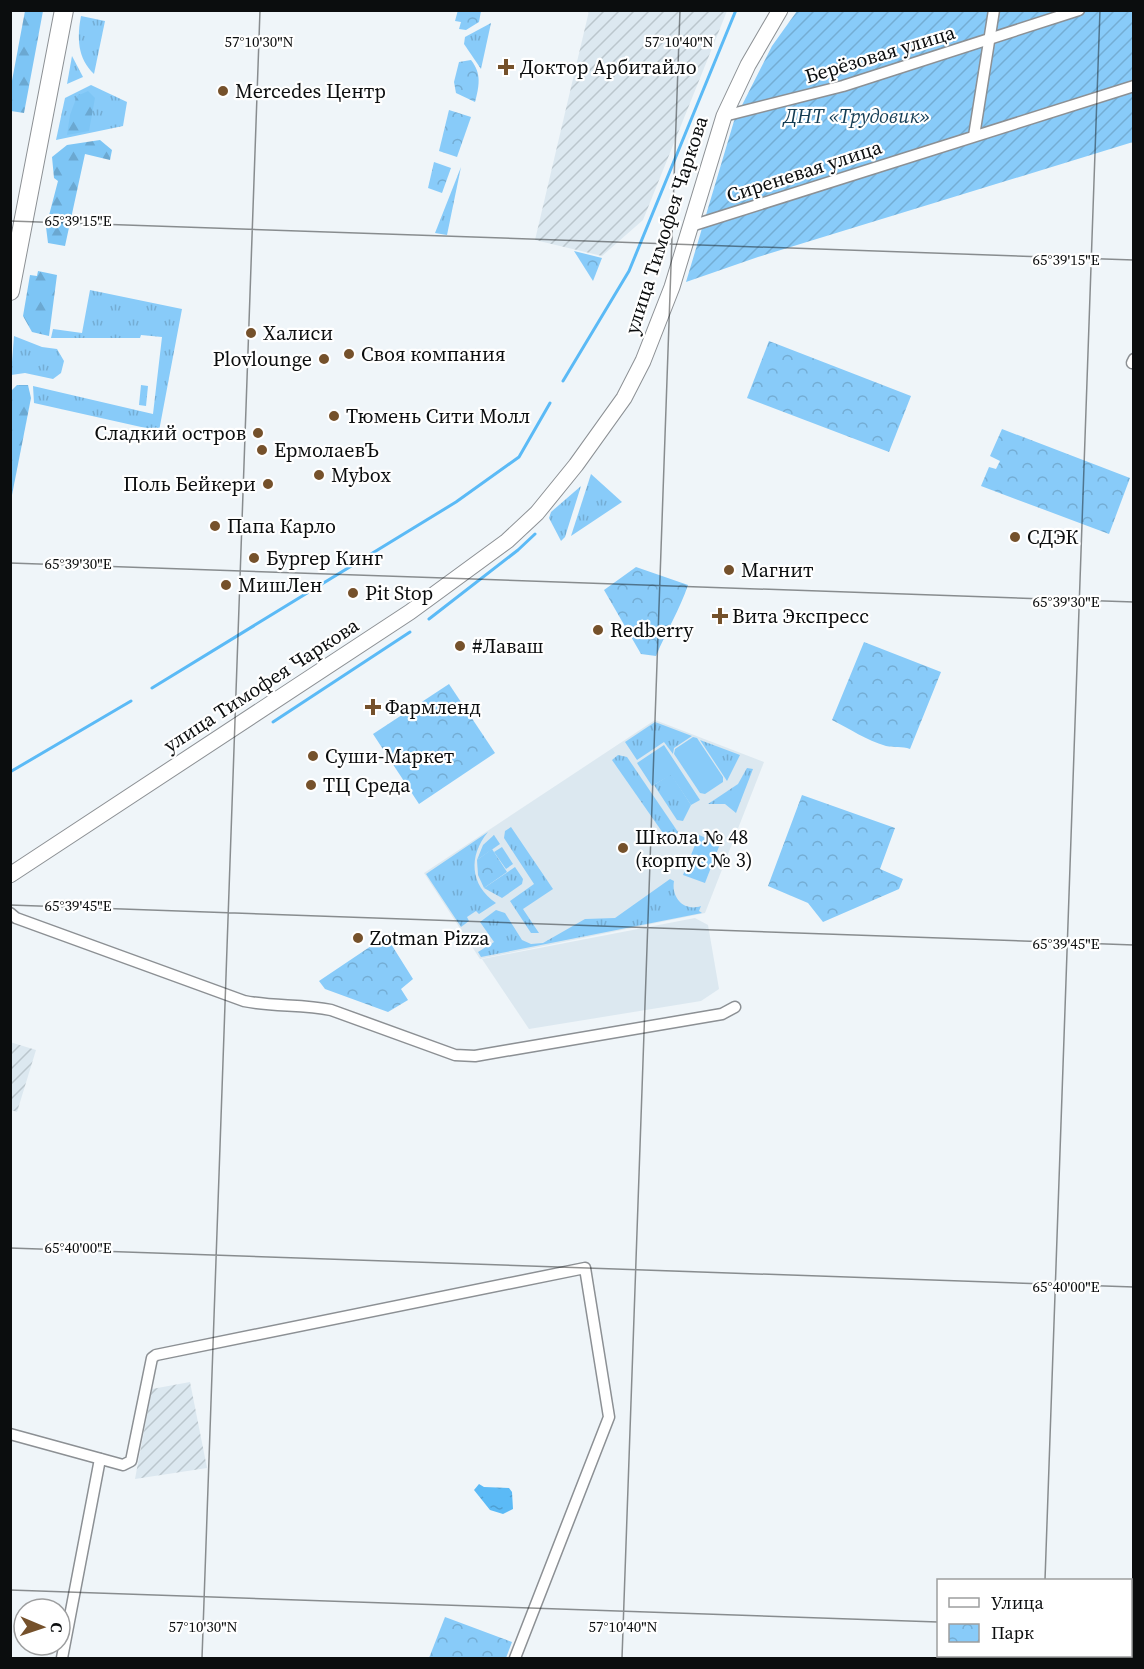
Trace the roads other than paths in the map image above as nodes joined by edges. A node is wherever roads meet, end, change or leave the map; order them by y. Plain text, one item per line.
1 (64, 10) edge
2 (780, 10) edge
3 (994, 10) edge
4 (1079, 10) edge
5 (988, 40) junction
6 (1134, 86) edge
7 (724, 116) junction
8 (974, 136) junction
9 (691, 226) junction
10 (15, 248) edge
11 (10, 291) edge
12 (10, 876) edge
13 (10, 913) edge
14 (735, 1007) dead end
15 (10, 1434) edge
16 (100, 1459) junction
17 (62, 1659) edge
18 (515, 1659) edge

1 - 10 main road
2 - 7 main road, улица Тимофея Чаркова
3 - 5 street
4 - 5 street, Берёзовая улица
5 - 7 street, Берёзовая улица
5 - 8 street
6 - 8 street, Сиреневая улица
7 - 9 main road, улица Тимофея Чаркова
8 - 9 street, Сиреневая улица
9 - 12 main road, улица Тимофея Чаркова
10 - 11 main road
13 - 14 street
15 - 16 street
16 - 17 street
16 - 18 street

